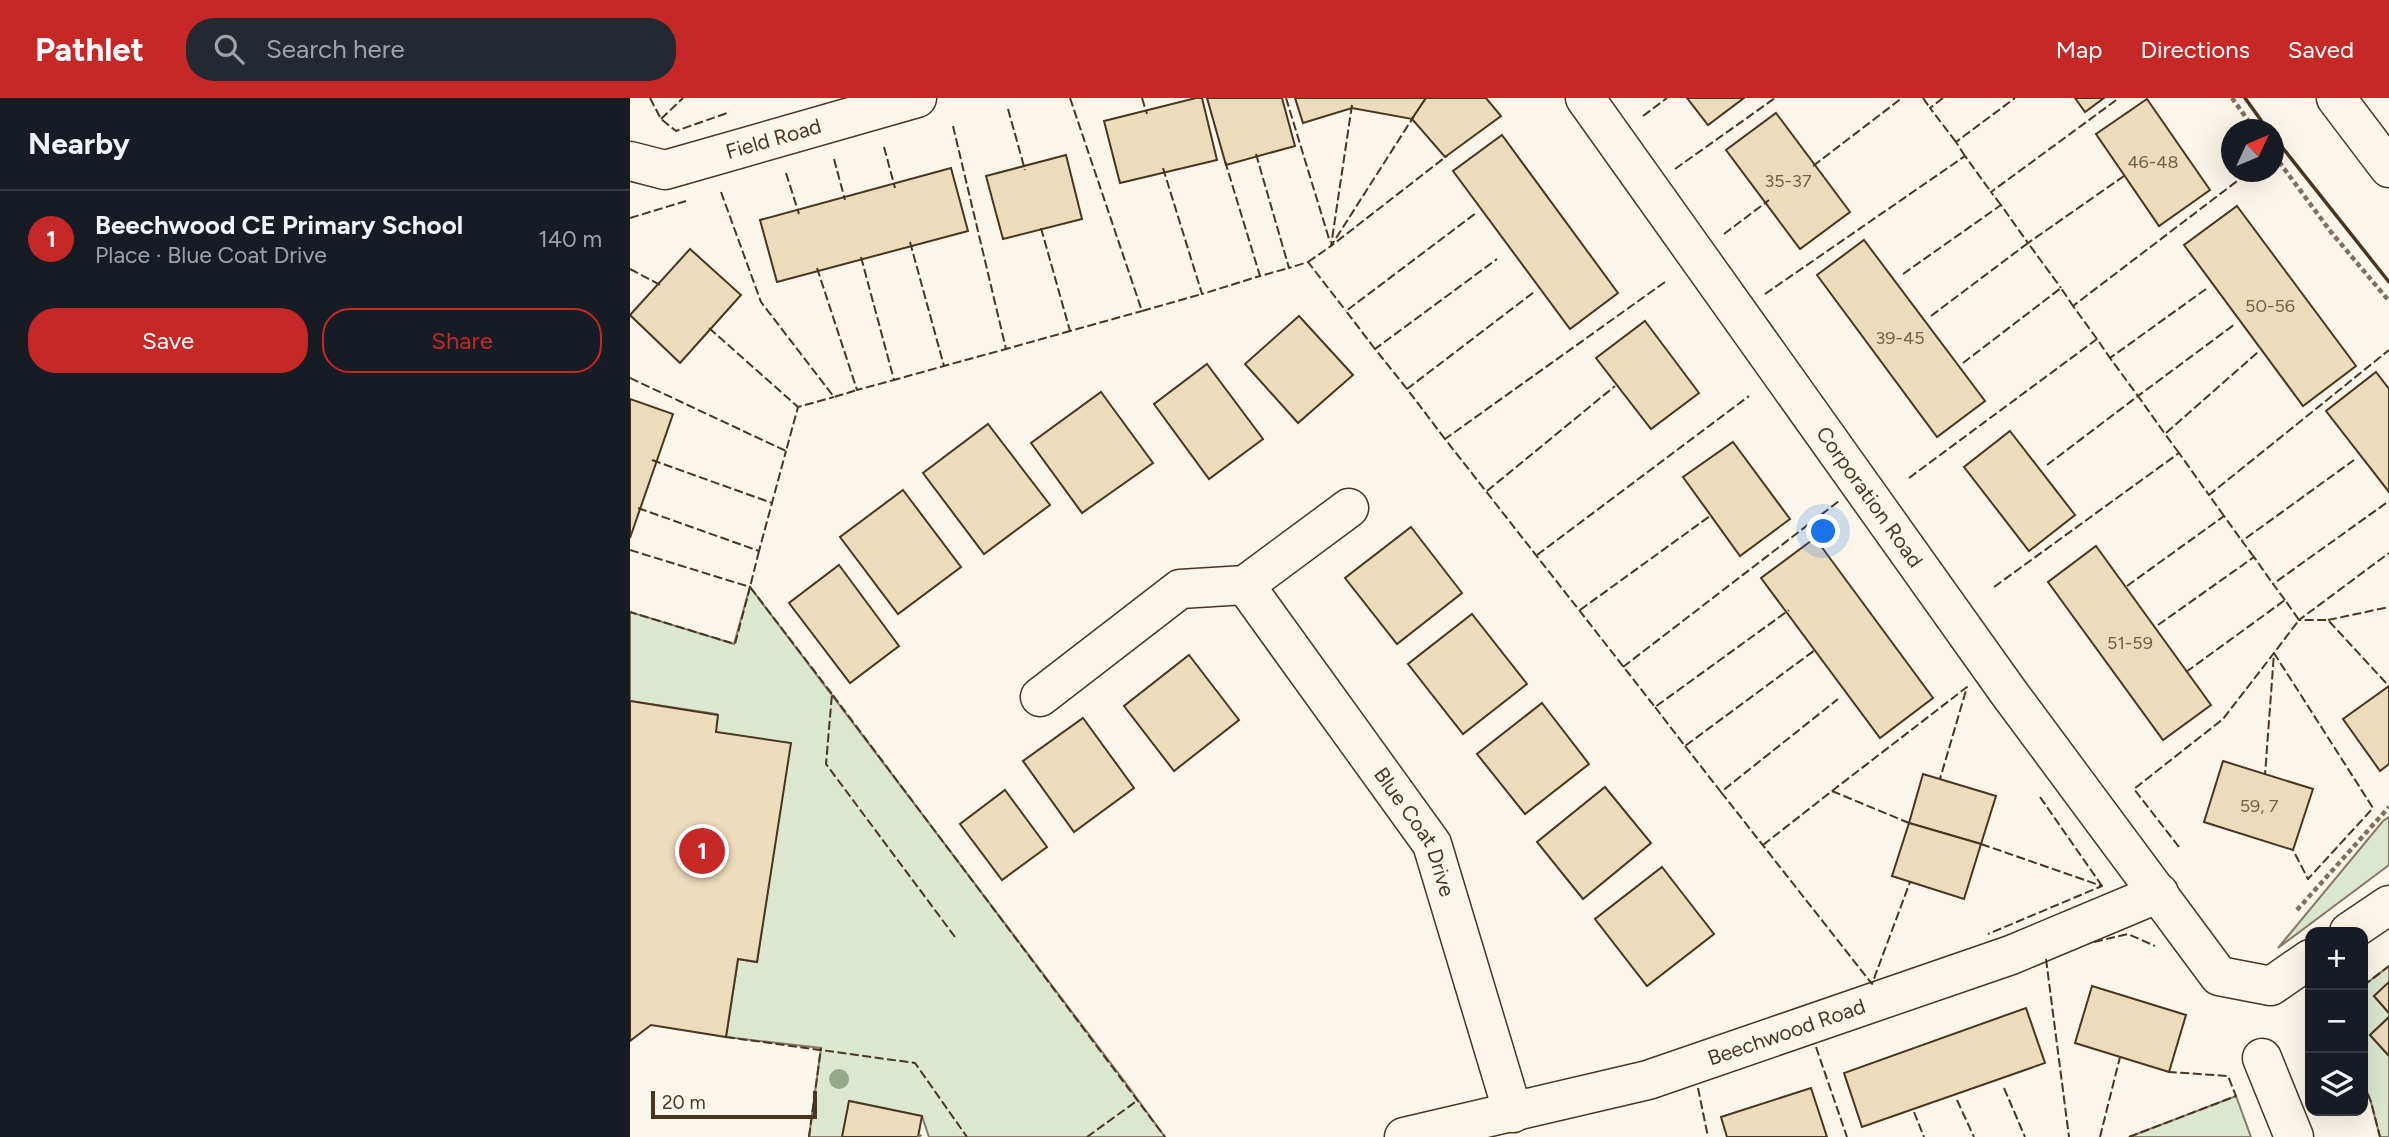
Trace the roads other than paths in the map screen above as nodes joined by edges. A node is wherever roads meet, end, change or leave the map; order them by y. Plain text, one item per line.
1 (917, 98) edge
2 (1585, 98) edge
3 (2336, 98) edge
4 (630, 161) edge
5 (2389, 168) edge
6 (1349, 508) dead end
7 (1245, 585) junction
8 (1040, 697) dead end
9 (2159, 893) junction
10 (2389, 905) edge
11 (2356, 927) edge
12 (2305, 962) edge
13 (2262, 1058) dead end
14 (1513, 1113) junction
15 (1404, 1137) edge
16 (2294, 1137) edge

1 - 4 main road, Field Road
2 - 9 main road, Corporation Road
3 - 5 main road
6 - 7 main road
7 - 8 main road
7 - 14 main road, Blue Coat Drive
9 - 12 main road, Corporation Road
9 - 14 main road, Beechwood Road
10 - 11 main road
13 - 16 main road
14 - 15 main road, Beechwood Road

